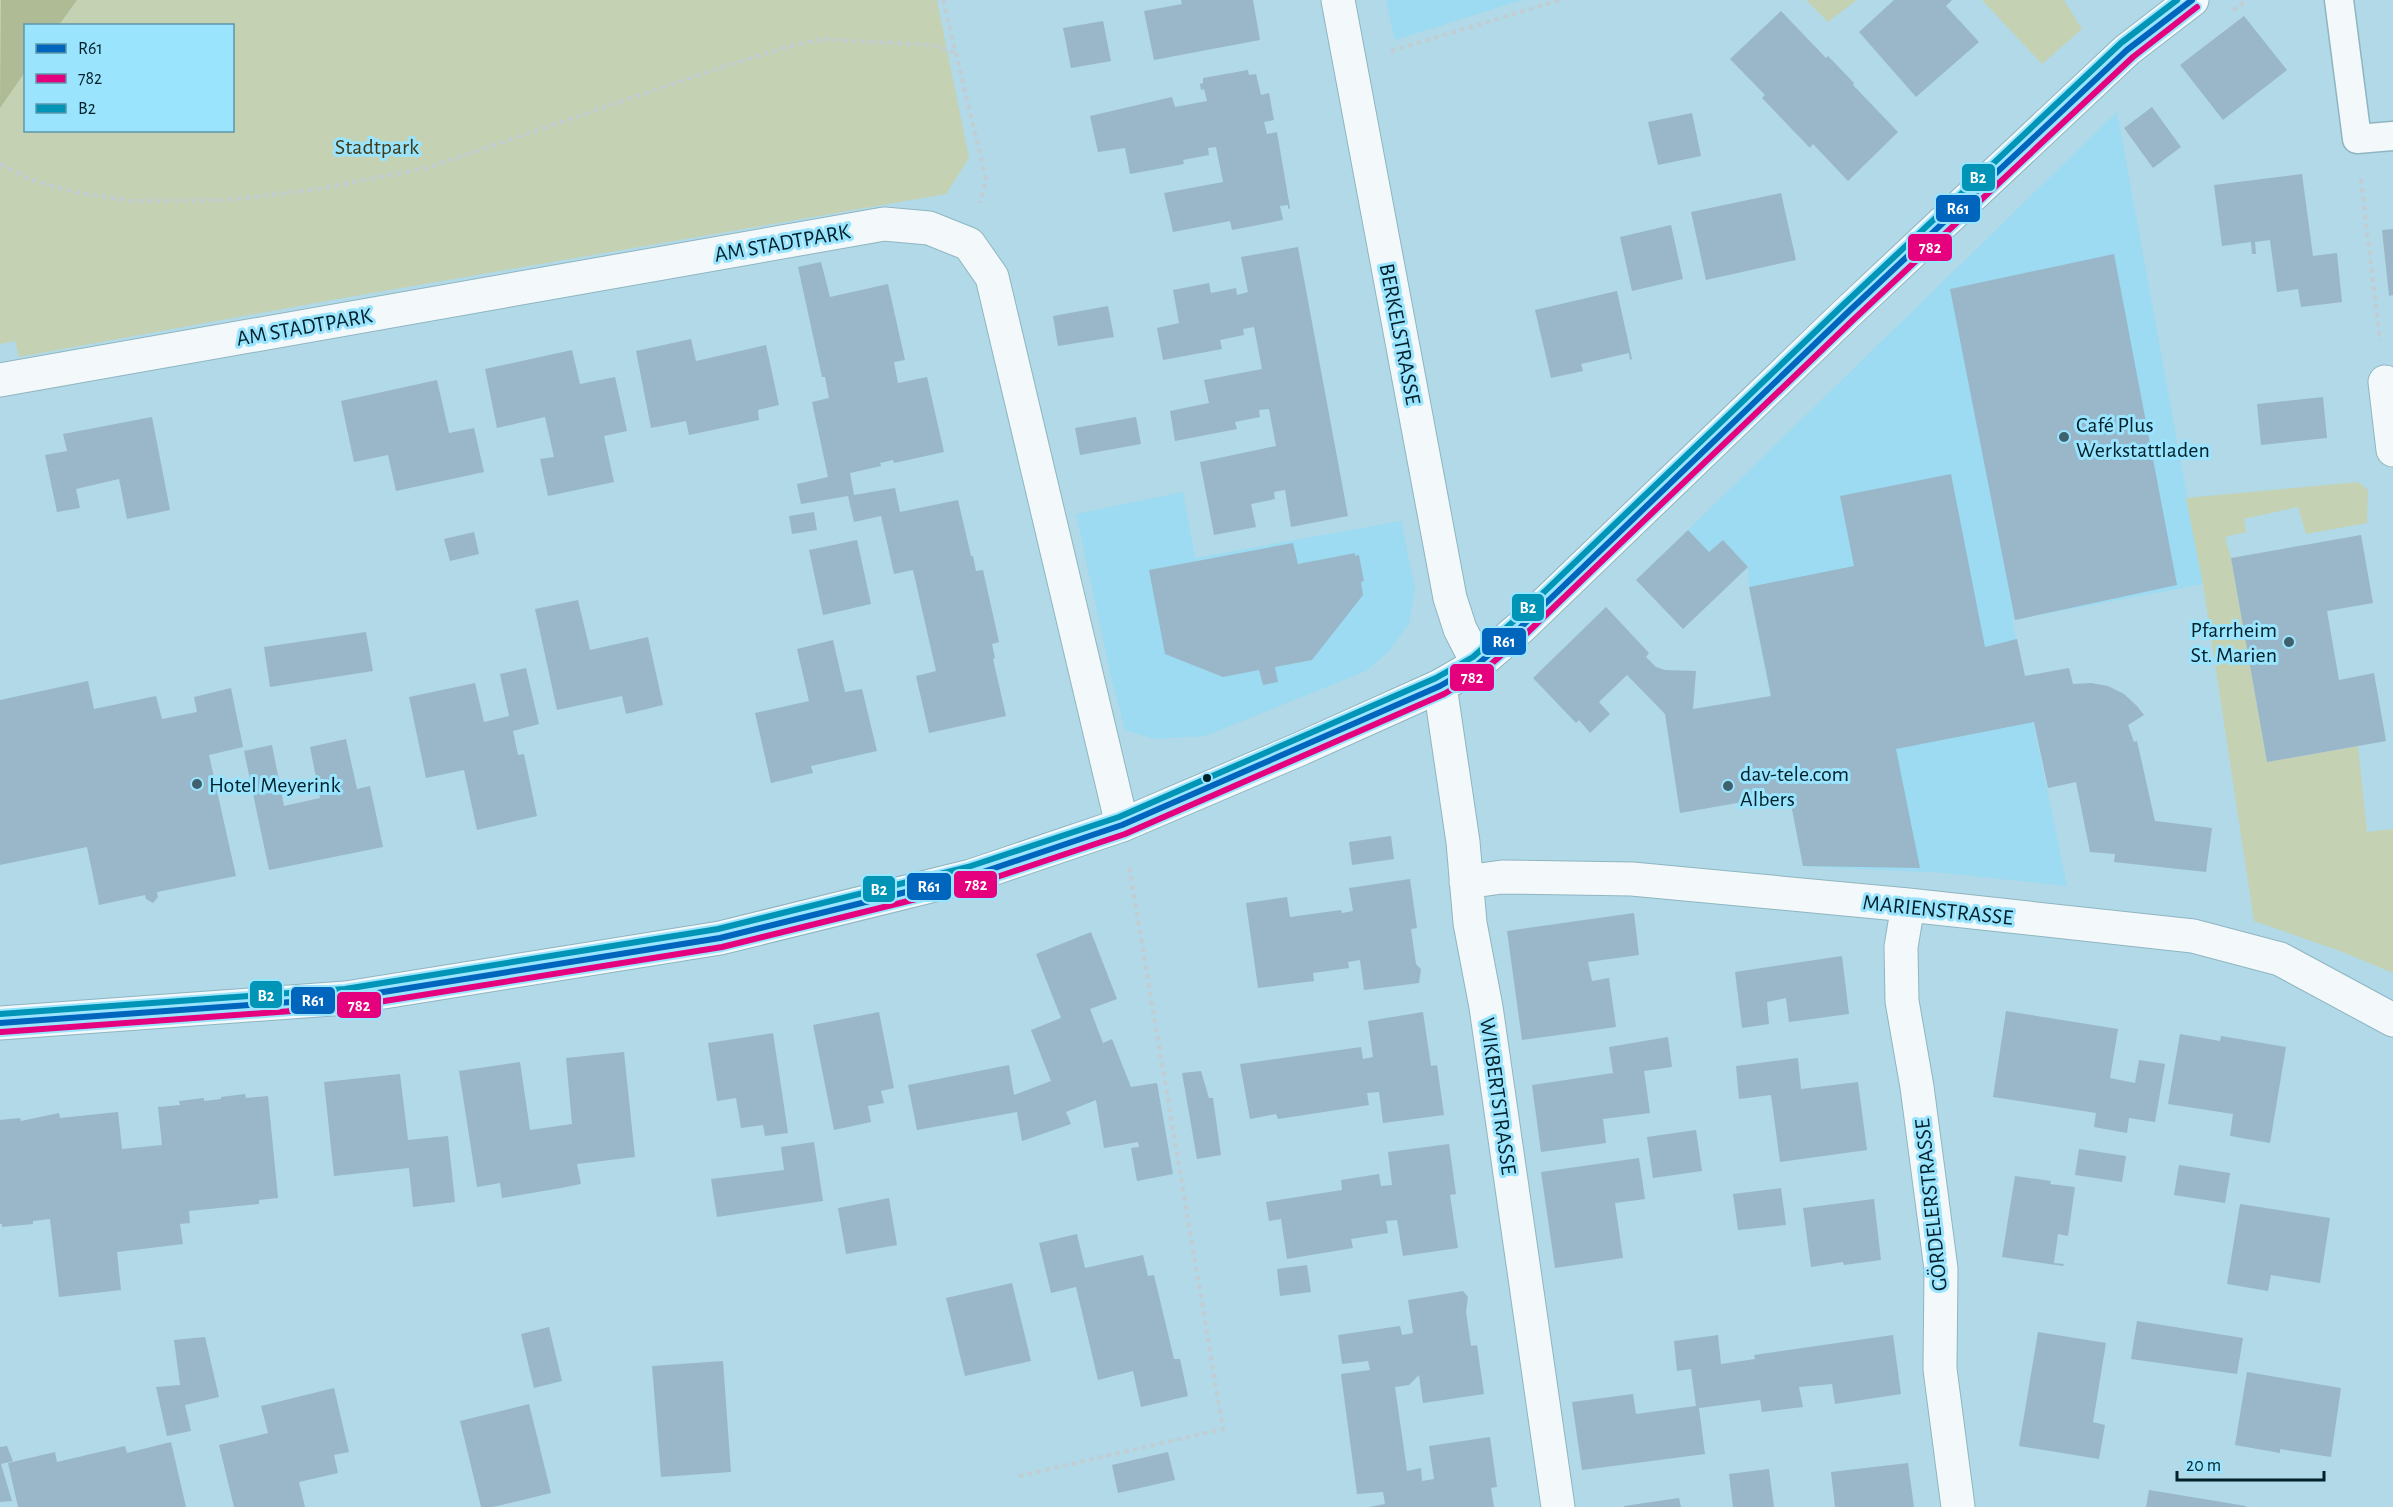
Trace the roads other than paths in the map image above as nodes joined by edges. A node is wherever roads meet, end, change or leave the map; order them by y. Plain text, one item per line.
1 (1338, 0) edge
2 (2192, 0) edge
3 (2339, 0) edge
4 (2393, 136) edge
5 (0, 380) edge
6 (2385, 382) road end
7 (2393, 450) edge
8 (1478, 664) junction
9 (1440, 686) junction
10 (1122, 825) junction
11 (1466, 882) junction
12 (1908, 905) junction
13 (2393, 1020) edge
14 (0, 1023) edge
15 (1558, 1507) edge
16 (1958, 1507) edge

1 - 8 street, BERKELSTRASSE
2 - 8 street
3 - 4 lane
5 - 10 street, AM STADTPARK
6 - 7 street
8 - 9 street
9 - 10 street
9 - 11 street, WIKBERTSTRASSE
10 - 14 street
11 - 12 street, MARIENSTRASSE
11 - 15 street, WIKBERTSTRASSE
12 - 13 street, MARIENSTRASSE
12 - 16 street, GÖRDELERSTRASSE

